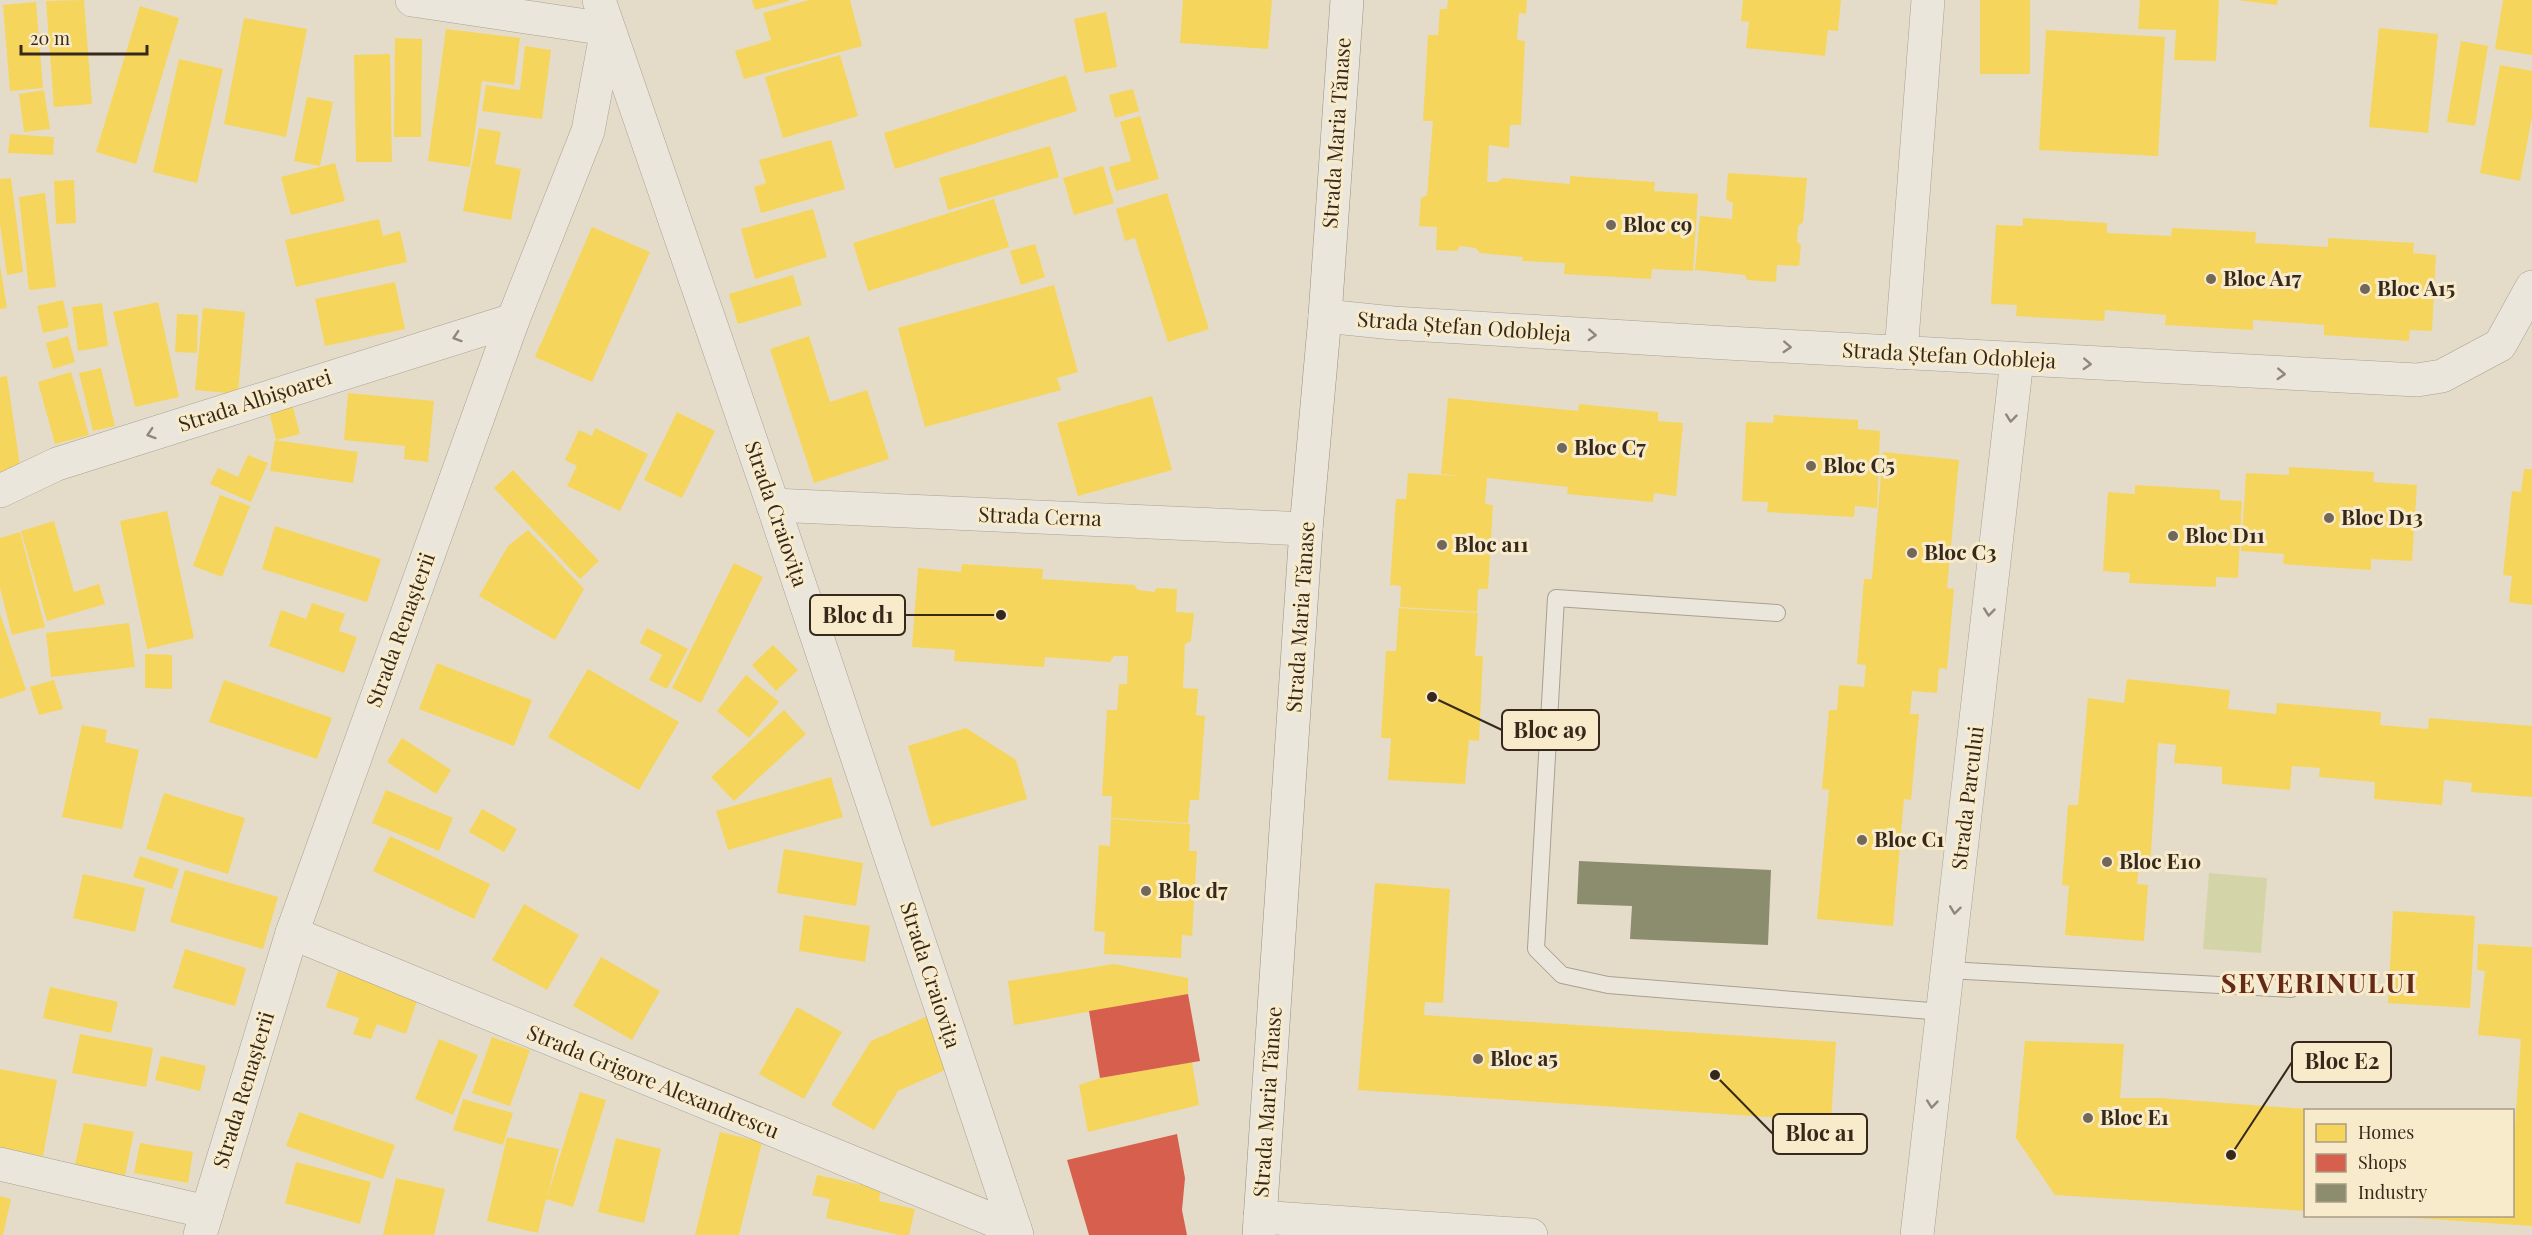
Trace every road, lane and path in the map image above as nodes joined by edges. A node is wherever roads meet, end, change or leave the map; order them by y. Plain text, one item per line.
1 (412, 0) edge
2 (1347, 0) edge
3 (1928, 0) edge
4 (603, 14) edge
5 (2532, 287) edge
6 (1325, 316) junction
7 (513, 320) junction
8 (1901, 353) junction
9 (2017, 360) junction
10 (0, 491) edge
11 (773, 506) junction
12 (1306, 529) junction
13 (1777, 613) dead end
14 (292, 933) junction
15 (1948, 970) junction
16 (2291, 989) dead end
17 (1943, 1012) junction
18 (0, 1164) edge
19 (204, 1224) edge
20 (1260, 1226) edge
21 (1016, 1232) edge
22 (1531, 1235) edge
23 (1917, 1235) edge

1 - 4 street
2 - 6 street, Strada Maria Tănase
3 - 8 street
4 - 7 street, Strada Renașterii
4 - 11 street, Strada Craiovița
9 -> 5 street, Strada Ștefan Odobleja
6 -> 8 street, Strada Ștefan Odobleja
6 - 12 street, Strada Maria Tănase
7 -> 10 street, Strada Albișoarei
7 - 14 street, Strada Renașterii
8 - 9 street, Strada Ștefan Odobleja
9 -> 15 street, Strada Parcului
11 - 12 street, Strada Cerna
11 - 21 street, Strada Craiovița
12 - 20 street, Strada Maria Tănase
13 - 17 lane
14 - 19 street, Strada Renașterii
14 - 21 street, Strada Grigore Alexandrescu
15 - 16 lane
15 - 17 street, Strada Parcului
17 -> 23 street, Strada Parcului
18 - 19 street
20 - 22 street

